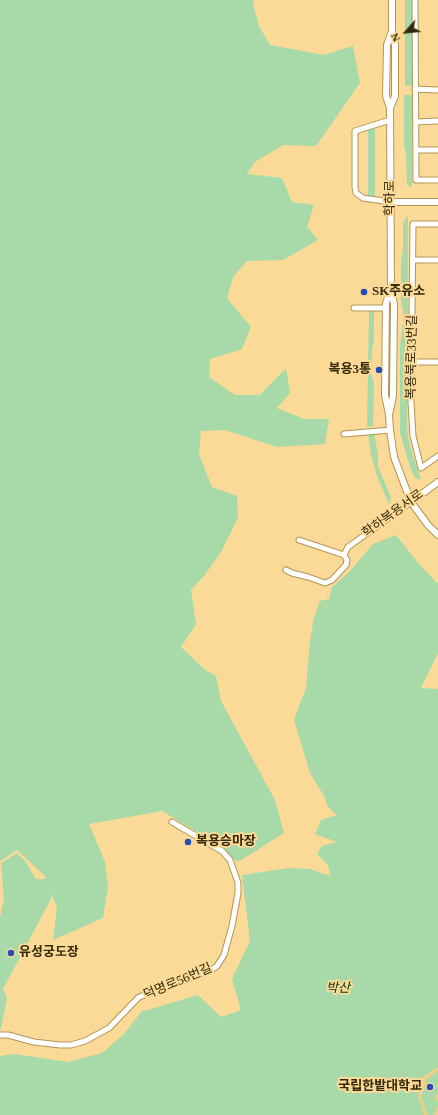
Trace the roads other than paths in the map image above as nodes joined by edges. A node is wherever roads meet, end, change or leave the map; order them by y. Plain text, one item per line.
1 (392, 0) edge
2 (415, 0) edge
3 (415, 89) junction
4 (438, 90) edge
5 (390, 120) junction
6 (438, 121) edge
7 (416, 122) junction
8 (416, 150) junction
9 (438, 150) edge
10 (438, 180) edge
11 (391, 202) junction
12 (438, 202) edge
13 (438, 224) edge
14 (414, 260) junction
15 (438, 260) edge
16 (391, 288) junction
17 (354, 308) dead end
18 (386, 308) junction
19 (412, 362) junction
20 (438, 362) edge
21 (389, 415) junction
22 (390, 430) junction
23 (344, 434) dead end
24 (438, 456) edge
25 (438, 482) edge
26 (411, 502) junction
27 (438, 535) edge
28 (299, 540) dead end
29 (344, 555) junction
30 (286, 570) dead end
31 (172, 822) dead end
32 (0, 1035) edge

1 - 5 street, 학하로
2 - 3 street
3 - 4 street
3 - 7 street
5 - 11 street, 학하로
5 - 11 street
6 - 7 street
7 - 8 street
8 - 9 street
8 - 10 street
11 - 12 street
11 - 16 street, 학하로
13 - 14 street, 복용북로33번길
14 - 15 street
14 - 19 street, 복용북로33번길
16 - 18 street, 학하로
16 - 21 street, 학하로
17 - 18 street
18 - 21 street, 학하로
19 - 20 street
19 - 24 street, 복용북로33번길
21 - 22 street, 학하로
22 - 23 street
22 - 26 street, 학하로
25 - 26 street, 학하복용서로
26 - 27 street, 학하로
26 - 29 street, 학하복용서로
28 - 29 street
29 - 30 street
31 - 32 street, 덕명로56번길

